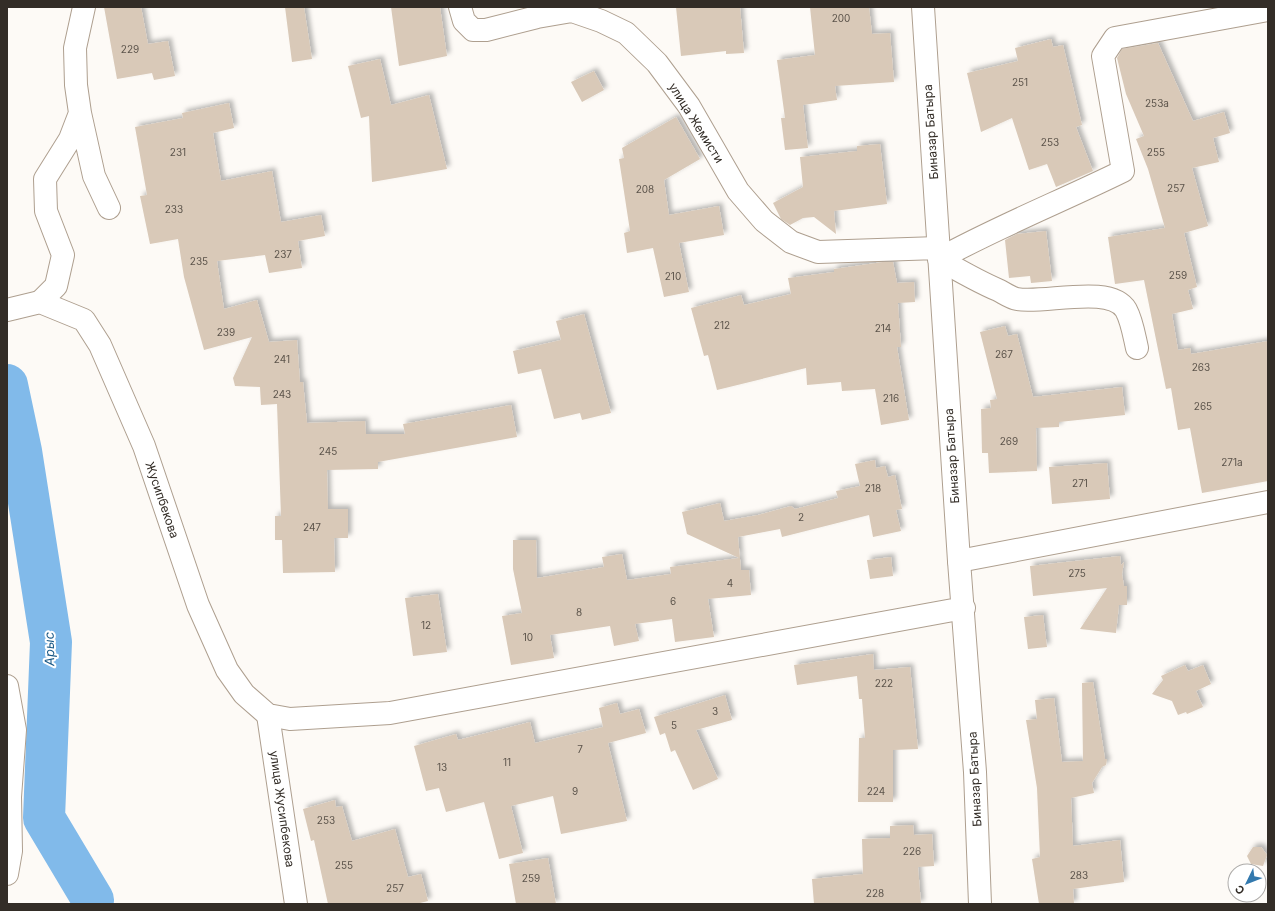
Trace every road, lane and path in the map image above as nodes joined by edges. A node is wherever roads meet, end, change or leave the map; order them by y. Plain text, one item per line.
1 (84, 7) edge
2 (460, 7) edge
3 (923, 7) edge
4 (1268, 10) edge
5 (80, 113) junction
6 (109, 208) dead end
7 (938, 253) junction
8 (40, 302) junction
9 (7, 310) edge
10 (1137, 348) dead end
11 (1268, 502) edge
12 (959, 561) junction
13 (964, 608) junction
14 (7, 686) edge
15 (268, 715) junction
16 (7, 874) edge
17 (294, 901) edge
18 (980, 904) edge

1 - 5 street
2 - 7 street, улица Жемисти
3 - 7 street, Биназар Батыра
4 - 7 street
5 - 6 street
5 - 8 street
7 - 10 street
7 - 12 street, Биназар Батыра
8 - 9 street
8 - 15 street, Жусипбекова
11 - 12 street
12 - 13 street, Биназар Батыра
13 - 15 street
13 - 18 street, Биназар Батыра
14 - 16 street
15 - 17 street, улица Жусипбекова

